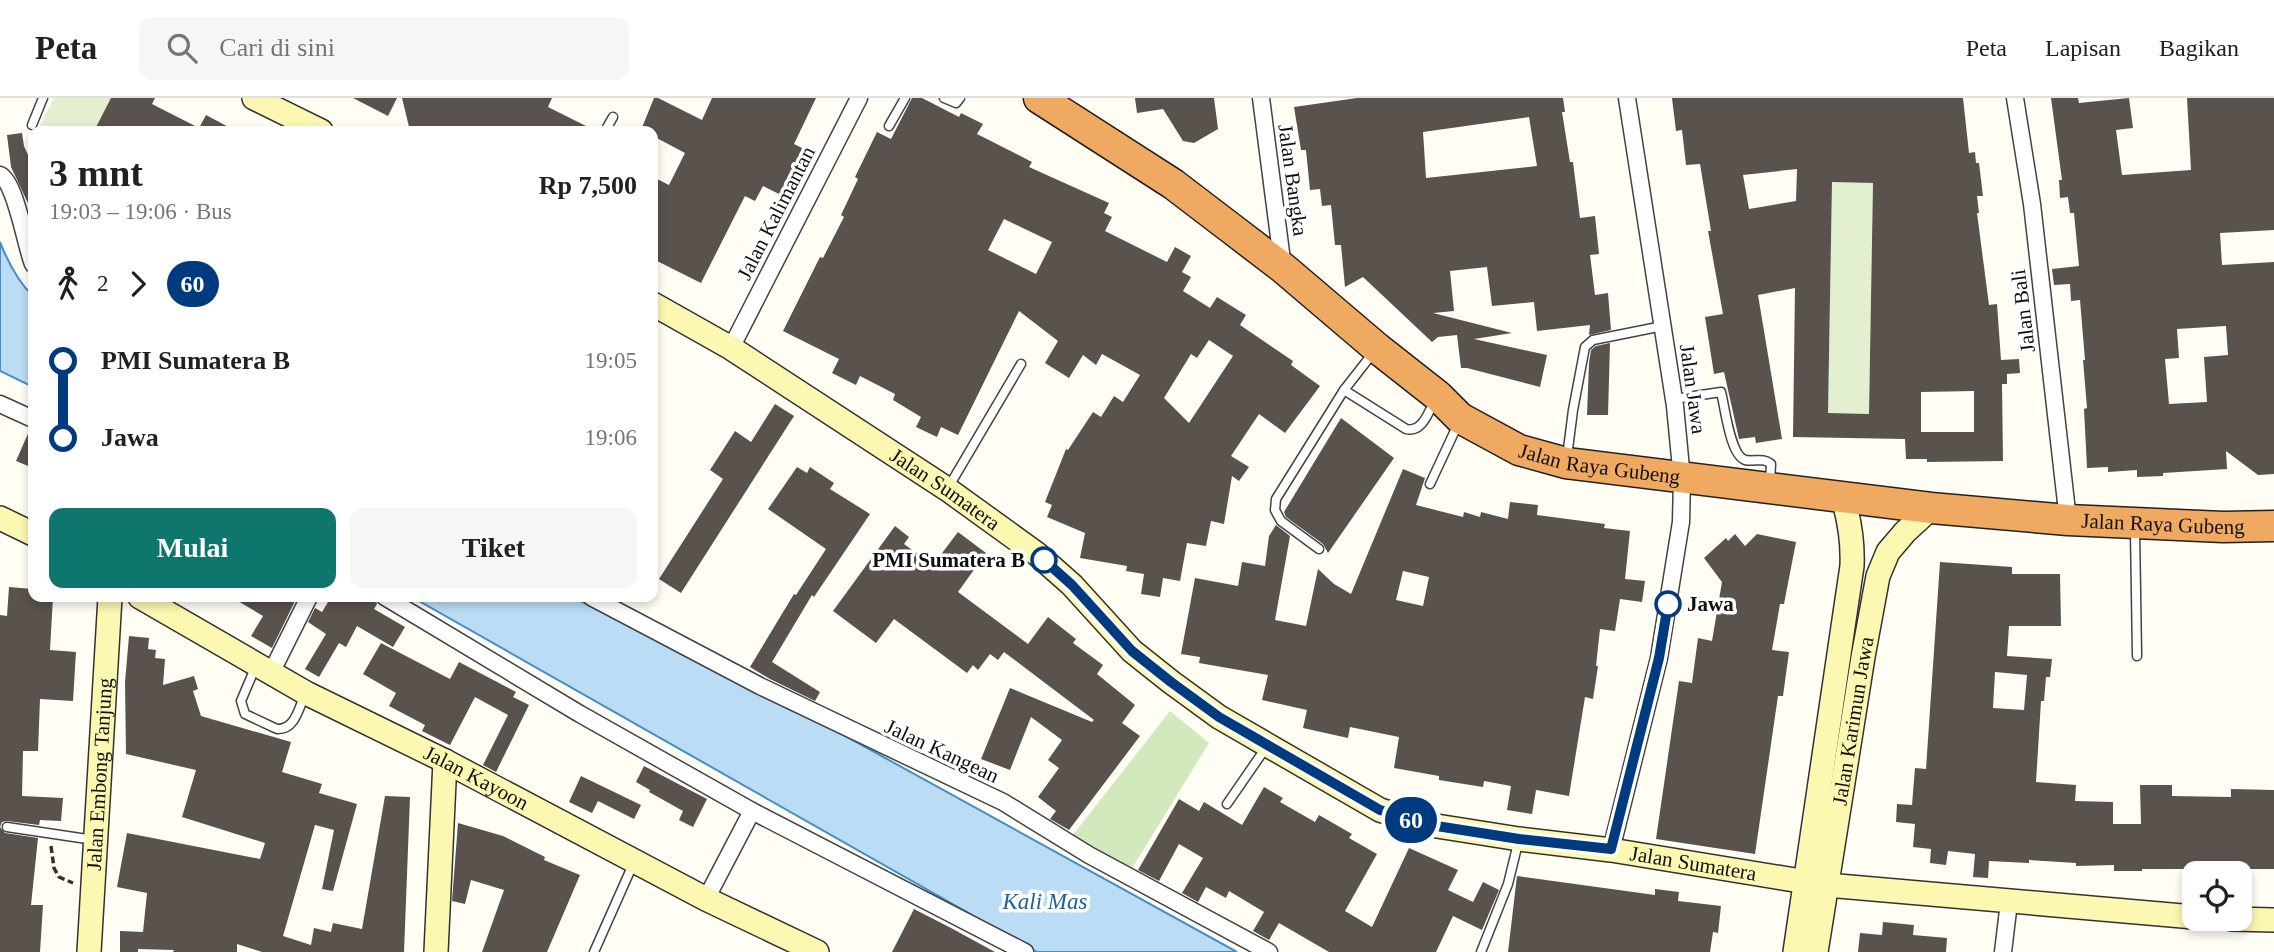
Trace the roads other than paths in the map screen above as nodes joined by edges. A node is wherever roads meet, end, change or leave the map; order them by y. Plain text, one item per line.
1 (43, 98) edge
2 (256, 98) edge
3 (859, 98) edge
4 (905, 98) edge
5 (944, 98) edge
6 (960, 98) edge
7 (1039, 98) edge
8 (1261, 98) edge
9 (1627, 98) edge
10 (2015, 98) edge
11 (613, 117) dead end
12 (32, 125) dead end
13 (311, 126) edge
14 (608, 126) edge
15 (889, 126) dead end
16 (2, 176) edge
17 (28, 246) edge
18 (1283, 268) junction
19 (658, 306) edge
20 (1663, 326) junction
21 (731, 348) junction
22 (1377, 348) junction
23 (1021, 364) dead end
24 (1344, 390) junction
25 (1437, 396) junction
26 (1674, 398) junction
27 (0, 404) edge
28 (28, 417) edge
29 (1460, 418) junction
30 (1566, 463) junction
31 (1682, 479) junction
32 (1430, 484) dead end
33 (1769, 488) junction
34 (947, 489) junction
35 (1843, 498) junction
36 (1931, 508) junction
37 (0, 518) edge
38 (2068, 520) junction
39 (2135, 523) junction
40 (2274, 526) edge
41 (28, 532) edge
42 (1319, 549) dead end
43 (110, 602) edge
44 (149, 602) edge
45 (306, 602) edge
46 (393, 602) edge
47 (600, 602) edge
48 (1840, 654) junction
49 (2137, 656) dead end
50 (1863, 657) junction
51 (264, 669) junction
52 (306, 692) junction
53 (1268, 744) junction
54 (445, 761) junction
55 (1227, 804) dead end
56 (752, 811) junction
57 (7, 827) dead end
58 (1519, 839) junction
59 (95, 840) junction
60 (1611, 849) junction
61 (635, 860) junction
62 (1817, 883) junction
63 (706, 900) junction
64 (2009, 902) junction
65 (2182, 916) edge
66 (2252, 919) edge
67 (2274, 920) edge
68 (780, 944) edge
69 (89, 952) edge
70 (436, 952) edge
71 (594, 952) edge
72 (817, 952) edge
73 (1025, 952) edge
74 (1269, 952) edge
75 (1480, 952) edge
76 (1796, 952) edge
77 (1816, 952) edge
78 (2003, 952) edge

1 - 12 lane
2 - 13 street
3 - 21 street, Jalan Kalimantan
4 - 15 lane
5 - 6 lane
7 - 18 highway, Jalan Raya Gubeng
8 - 18 street, Jalan Bangka
9 - 20 street, Jalan Jawa
10 - 38 street, Jalan Bali
11 - 14 lane
16 - 17 street
18 - 22 highway, Jalan Raya Gubeng
19 - 21 street, Jalan Sumatera
20 - 26 street, Jalan Jawa
20 - 30 lane
21 - 34 street, Jalan Sumatera
22 - 24 lane
22 - 25 highway, Jalan Raya Gubeng
23 - 34 lane
24 - 25 lane
24 - 42 lane
25 - 29 highway, Jalan Raya Gubeng
26 - 31 street, Jalan Jawa
26 - 33 lane
27 - 28 street
29 - 30 highway, Jalan Raya Gubeng
29 - 32 lane
30 - 31 highway, Jalan Raya Gubeng
31 - 33 highway, Jalan Raya Gubeng
31 - 60 street, Jalan Jawa
33 - 35 highway, Jalan Raya Gubeng
34 - 53 street, Jalan Sumatera
35 - 36 highway, Jalan Raya Gubeng
35 - 48 street, Jalan Karimun Jawa
36 - 38 highway, Jalan Raya Gubeng
36 - 50 street, Jalan Karimun Jawa
37 - 41 street
38 - 39 highway, Jalan Raya Gubeng
39 - 40 highway, Jalan Raya Gubeng
39 - 49 lane
43 - 59 street, Jalan Embong Tanjung
44 - 51 street, Jalan Kayoon
45 - 51 street
46 - 56 street
47 - 74 street, Jalan Kangean
48 - 50 street
48 - 62 street, Jalan Karimun Jawa
50 - 62 street, Jalan Karimun Jawa
51 - 52 street, Jalan Kayoon
51 - 52 lane
52 - 54 street, Jalan Kayoon
53 - 55 lane
53 - 58 street, Jalan Sumatera
54 - 61 street, Jalan Kayoon
54 - 70 street
56 - 63 street
56 - 73 street
57 - 59 lane
58 - 60 street, Jalan Sumatera
58 - 75 lane
59 - 69 street, Jalan Embong Tanjung
60 - 62 street, Jalan Sumatera
61 - 63 street, Jalan Kayoon
61 - 71 lane
62 - 64 street, Jalan Sumatera
62 - 76 street, Jalan Karimun Jawa
62 - 77 street, Jalan Karimun Jawa
63 - 68 street, Jalan Kayoon
64 - 65 street, Jalan Sumatera
64 - 78 street
66 - 67 street
68 - 72 street, Jalan Kayoon

